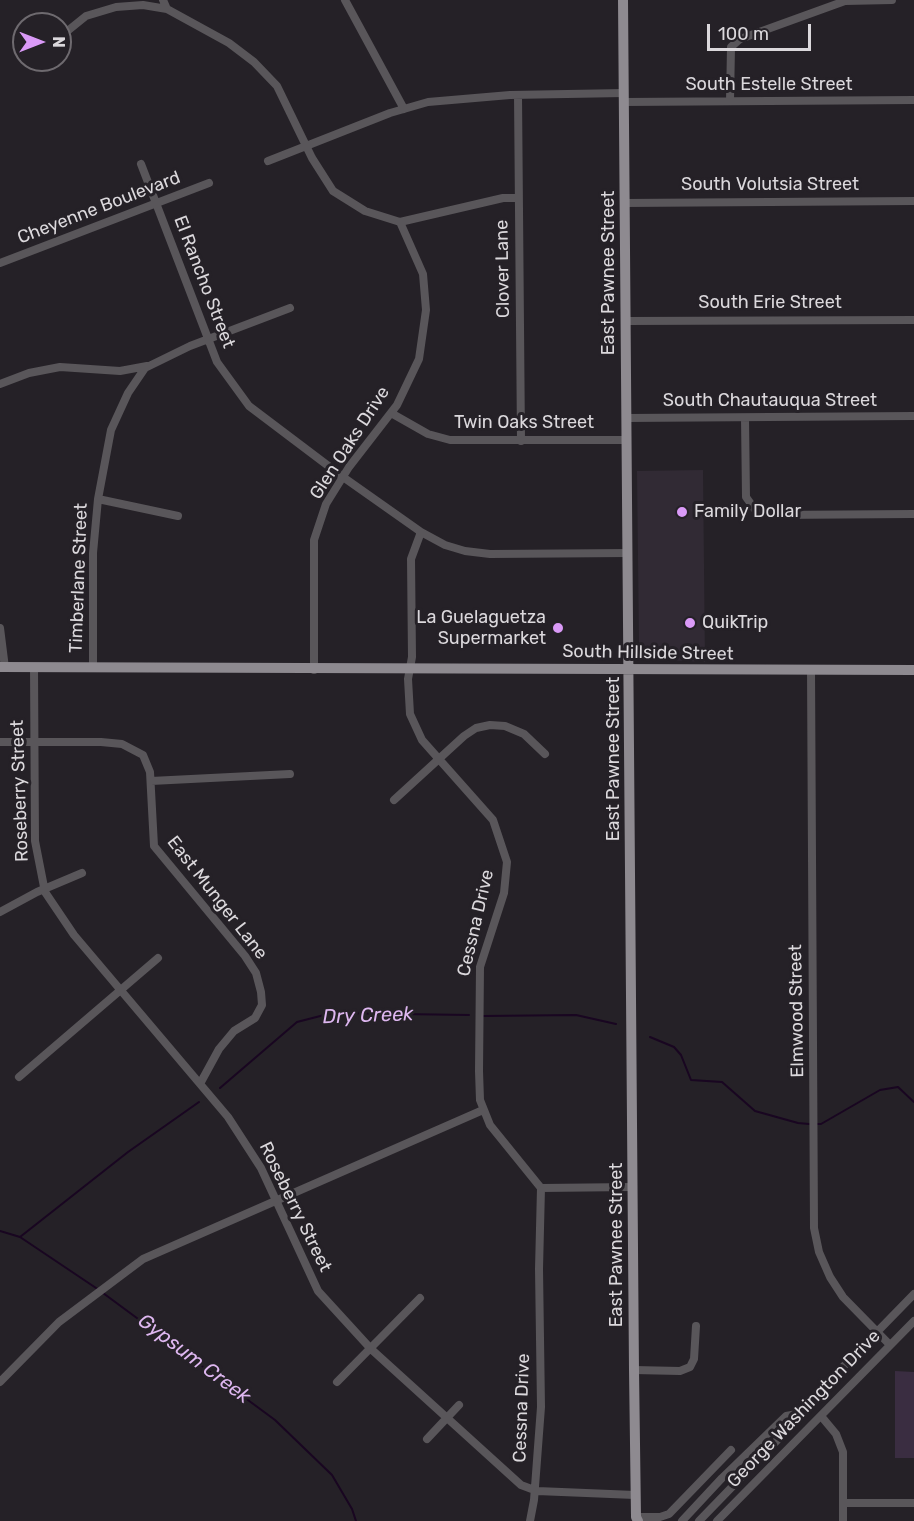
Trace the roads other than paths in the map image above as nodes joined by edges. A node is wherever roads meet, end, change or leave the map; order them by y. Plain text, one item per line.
1 (163, 0) edge
2 (345, 0) edge
3 (623, 0) edge
4 (892, 0) edge
5 (167, 9) junction
6 (72, 27) edge
7 (518, 95) junction
8 (624, 98) junction
9 (914, 100) edge
10 (730, 102) junction
11 (405, 109) junction
12 (307, 147) junction
13 (268, 161) dead end
14 (141, 164) dead end
15 (209, 183) dead end
16 (518, 198) junction
17 (914, 201) edge
18 (625, 203) junction
19 (157, 204) junction
20 (400, 222) junction
21 (0, 262) edge
22 (290, 308) dead end
23 (914, 320) edge
24 (626, 321) junction
25 (208, 339) junction
26 (150, 365) junction
27 (0, 384) edge
28 (391, 413) junction
29 (914, 416) edge
30 (627, 418) junction
31 (746, 418) junction
32 (627, 440) junction
33 (521, 441) junction
34 (343, 477) junction
35 (98, 500) junction
36 (914, 514) edge
37 (178, 516) dead end
38 (421, 532) junction
39 (627, 553) junction
40 (0, 628) edge
41 (3, 668) edge
42 (34, 668) junction
43 (93, 668) junction
44 (410, 669) junction
45 (314, 670) junction
46 (630, 670) junction
47 (811, 670) junction
48 (914, 670) edge
49 (0, 742) edge
50 (34, 742) junction
51 (545, 754) dead end
52 (439, 759) junction
53 (290, 774) dead end
54 (151, 781) junction
55 (394, 800) dead end
56 (82, 873) dead end
57 (45, 889) junction
58 (0, 912) edge
59 (158, 958) dead end
60 (121, 990) junction
61 (19, 1077) dead end
62 (201, 1082) junction
63 (483, 1110) junction
64 (633, 1187) junction
65 (541, 1188) junction
66 (275, 1202) junction
67 (914, 1294) edge
68 (420, 1298) dead end
69 (914, 1321) edge
70 (696, 1326) dead end
71 (877, 1332) junction
72 (890, 1345) junction
73 (371, 1349) junction
74 (634, 1370) junction
75 (0, 1382) edge
76 (337, 1382) dead end
77 (459, 1405) dead end
78 (797, 1414) junction
79 (821, 1416) junction
80 (447, 1418) junction
81 (427, 1439) dead end
82 (731, 1450) dead end
83 (535, 1490) junction
84 (635, 1495) junction
85 (843, 1503) junction
86 (914, 1503) edge
87 (636, 1520) edge
88 (530, 1521) edge
89 (682, 1521) edge
90 (699, 1521) edge
91 (717, 1521) edge
92 (843, 1521) edge

1 - 5 street
2 - 11 street
3 - 8 main road, East Pawnee Street
4 - 10 street
5 - 6 street
5 - 12 street
7 - 8 street
7 - 11 street
7 - 16 street, Clover Lane
8 - 10 street, South Estelle Street
8 - 18 main road, East Pawnee Street
9 - 10 street, South Estelle Street
11 - 12 street
12 - 13 street
12 - 20 street
14 - 19 street, El Rancho Street
15 - 19 street, Cheyenne Boulevard
16 - 20 street
16 - 33 street, Clover Lane
17 - 18 street, South Volutsia Street
18 - 24 main road, East Pawnee Street
19 - 21 street, Cheyenne Boulevard
19 - 25 street, El Rancho Street
20 - 28 street, Glen Oaks Drive
22 - 25 street, Timberlane Street
23 - 24 street, South Erie Street
24 - 30 main road, East Pawnee Street
25 - 26 street, Timberlane Street
25 - 34 street, El Rancho Street
26 - 27 street
26 - 35 street, Timberlane Street
28 - 33 street, Twin Oaks Street
28 - 34 street, Glen Oaks Drive
29 - 31 street, South Chautauqua Street
30 - 31 street, South Chautauqua Street
30 - 32 main road, East Pawnee Street
31 - 36 street
32 - 33 street, Twin Oaks Street
32 - 39 main road, East Pawnee Street
34 - 38 street, El Rancho Street
34 - 45 street, Glen Oaks Drive
35 - 37 street
35 - 43 street, Timberlane Street
38 - 39 street, El Rancho Street
38 - 44 street, Cessna Drive
39 - 46 main road, East Pawnee Street
40 - 41 street
41 - 42 main road, South Hillside Street
42 - 43 main road, South Hillside Street
42 - 50 street, Roseberry Street
43 - 45 main road, South Hillside Street
44 - 45 main road, South Hillside Street
44 - 46 main road, South Hillside Street
44 - 52 street, Cessna Drive
46 - 47 main road, South Hillside Street
46 - 64 main road, East Pawnee Street
47 - 48 main road, South Hillside Street
47 - 71 street, Elmwood Street
49 - 50 street
50 - 54 street
50 - 57 street, Roseberry Street
51 - 52 street
52 - 55 street
52 - 63 street, Cessna Drive
53 - 54 street
54 - 62 street, East Munger Lane
56 - 57 street
57 - 58 street
57 - 60 street, Roseberry Street
59 - 60 street
60 - 61 street
60 - 62 street, Roseberry Street
62 - 66 street, Roseberry Street
63 - 65 street
63 - 66 street
64 - 65 street
64 - 74 main road, East Pawnee Street
65 - 83 street, Cessna Drive
66 - 73 street, Roseberry Street
66 - 75 street
67 - 71 street
68 - 73 street
69 - 72 street, George Washington Drive
70 - 74 street
71 - 72 street, Elmwood Street
71 - 78 street
72 - 79 street, George Washington Drive
73 - 76 street
73 - 80 street, Roseberry Street
74 - 84 main road, East Pawnee Street
77 - 80 street
78 - 89 street
78 - 90 street
79 - 85 street
79 - 91 street, George Washington Drive
80 - 81 street
80 - 83 street, Roseberry Street
82 - 87 street
83 - 84 street, Roseberry Street
83 - 88 street, Cessna Drive
84 - 87 main road, East Pawnee Street
85 - 86 street
85 - 92 street

